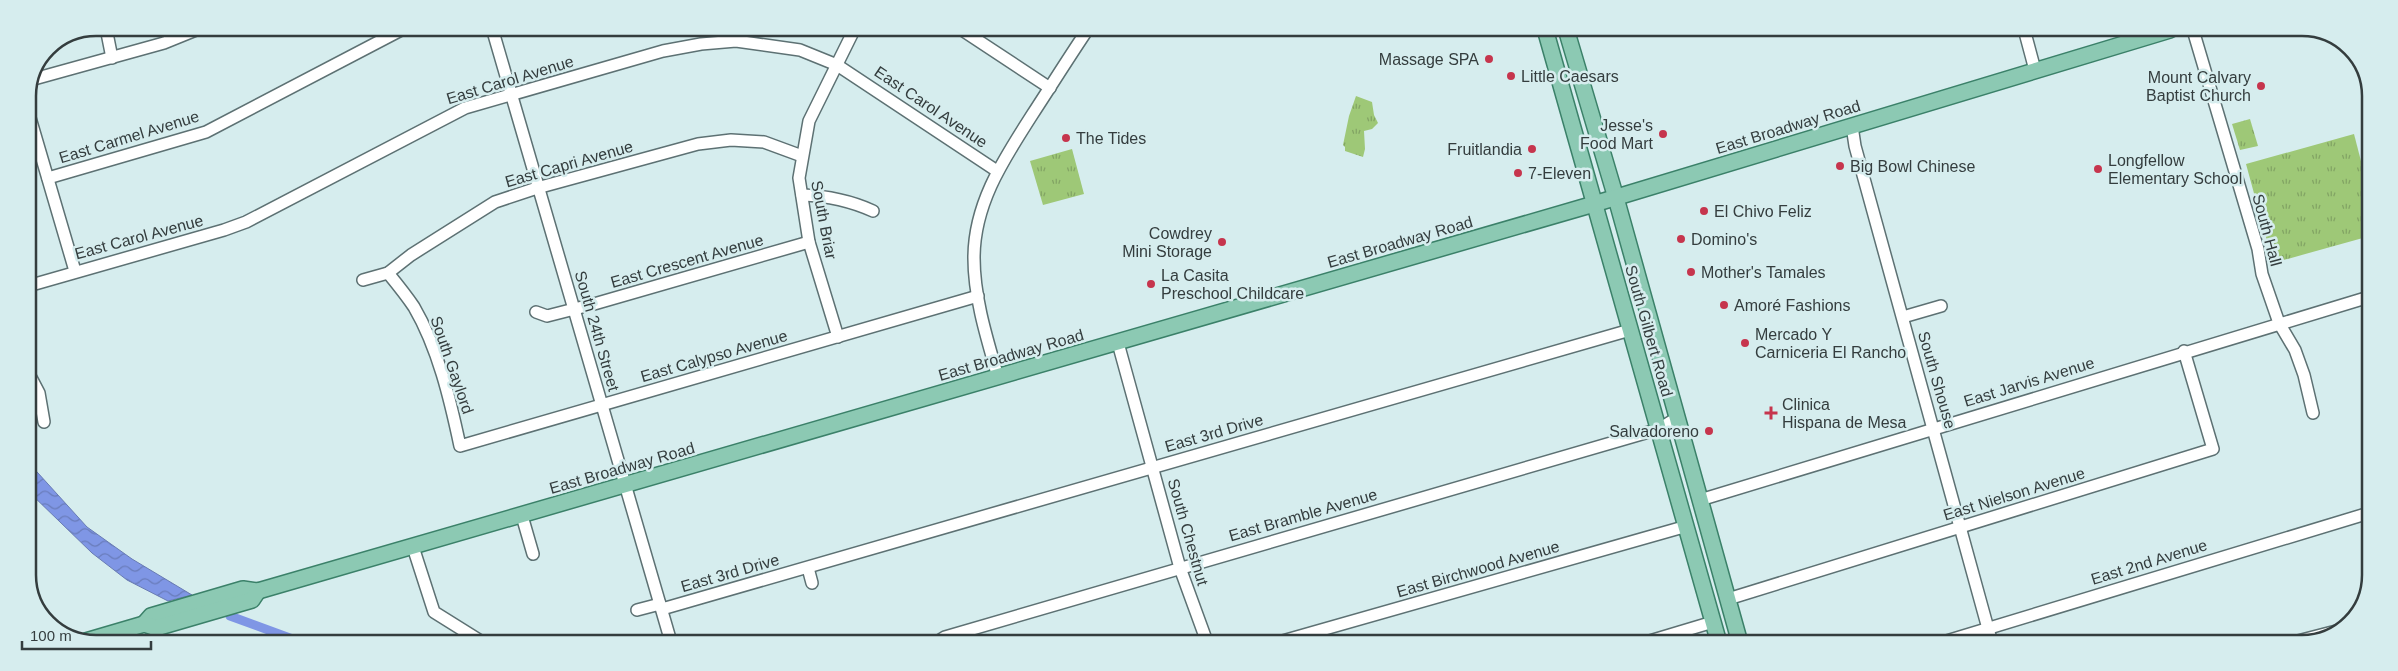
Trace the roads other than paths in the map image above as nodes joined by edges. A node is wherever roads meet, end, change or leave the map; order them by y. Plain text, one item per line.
1 (108, 36) edge
2 (181, 36) edge
3 (390, 36) edge
4 (494, 36) edge
5 (851, 36) edge
6 (972, 36) edge
7 (1083, 36) edge
8 (1547, 36) edge
9 (1560, 36) edge
10 (1568, 36) edge
11 (2026, 36) edge
12 (2150, 36) edge
13 (2195, 36) edge
14 (1574, 54) junction
15 (112, 58) junction
16 (837, 65) junction
17 (2035, 70) junction
18 (39, 78) edge
19 (1050, 88) junction
20 (512, 94) junction
21 (1852, 126) junction
22 (36, 138) edge
23 (802, 156) junction
24 (997, 171) junction
25 (48, 178) junction
26 (538, 188) junction
27 (802, 195) junction
28 (1616, 198) junction
29 (1594, 204) junction
30 (873, 211) dead end
31 (808, 242) junction
32 (75, 271) junction
33 (388, 273) junction
34 (363, 280) dead end
35 (36, 283) edge
36 (978, 296) junction
37 (2362, 298) edge
38 (1941, 306) dead end
39 (574, 309) junction
40 (536, 312) dead end
41 (1903, 317) junction
42 (2279, 323) junction
43 (1630, 330) junction
44 (838, 336) junction
45 (1118, 343) junction
46 (2184, 351) junction
47 (998, 377) junction
48 (36, 387) edge
49 (601, 406) junction
50 (2313, 413) dead end
51 (1677, 418) junction
52 (44, 422) dead end
53 (1935, 428) junction
54 (1659, 429) junction
55 (460, 446) joint
56 (1152, 468) junction
57 (626, 485) junction
58 (1700, 500) junction
59 (2362, 515) edge
60 (522, 516) junction
61 (1686, 526) junction
62 (1962, 528) junction
63 (413, 547) junction
64 (534, 554) dead end
65 (808, 568) junction
66 (1180, 568) junction
67 (812, 583) dead end
68 (258, 591) junction
69 (1728, 599) junction
70 (661, 606) junction
71 (637, 610) dead end
72 (1713, 622) junction
73 (144, 624) junction
74 (1989, 628) junction
75 (106, 635) edge
76 (471, 635) edge
77 (669, 635) edge
78 (952, 635) edge
79 (1204, 635) edge
80 (1304, 635) edge
81 (1670, 635) edge
82 (1717, 635) edge
83 (1738, 635) edge
84 (1966, 635) edge
85 (1990, 635) edge

1 - 15 street
2 - 15 street
3 - 25 street, East Carmel Avenue
4 - 20 street, South 24th Street
5 - 16 street, South Briar
6 - 19 street
7 - 19 street
8 - 29 main road, South Gilbert Road
9 - 14 main road
10 - 14 main road, South Gilbert Road
11 - 17 street
12 - 17 main road, East Broadway Road
13 - 42 street, South Hall
14 - 28 main road, South Gilbert Road
15 - 18 street
16 - 20 street, East Carol Avenue
16 - 23 street, South Briar
16 - 24 street, East Carol Avenue
17 - 21 main road, East Broadway Road
19 - 24 street
20 - 26 street, South 24th Street
20 - 32 street, East Carol Avenue
21 - 28 main road, East Broadway Road
21 - 41 street, South Shouse
22 - 25 street
23 - 26 street, East Capri Avenue
23 - 27 street, South Briar
24 - 36 street
25 - 32 street
26 - 33 street, East Capri Avenue
26 - 39 street, South 24th Street
27 - 30 street
27 - 31 street, South Briar
28 - 29 main road, East Broadway Road
28 - 51 main road, South Gilbert Road
29 - 43 main road, South Gilbert Road
29 - 45 main road, East Broadway Road
31 - 39 street, East Crescent Avenue
31 - 44 street, South Briar
32 - 35 street, East Carol Avenue
33 - 34 street, East Capri Avenue
33 - 55 street, South Gaylord
36 - 44 street, East Calypso Avenue
36 - 47 street
37 - 42 street, East Jarvis Avenue
38 - 41 street
39 - 40 street, East Crescent Avenue
39 - 49 street, South 24th Street
41 - 53 street, South Shouse
42 - 46 street, East Jarvis Avenue
42 - 50 street, South Hall
43 - 54 main road, South Gilbert Road
43 - 56 street, East 3rd Drive
44 - 49 street, East Calypso Avenue
45 - 47 main road, East Broadway Road
45 - 56 street, South Chestnut
46 - 53 street, East Jarvis Avenue
46 - 62 street, East Nielson Avenue
47 - 57 main road, East Broadway Road
48 - 52 street
49 - 55 street, East Calypso Avenue
49 - 57 street, South 24th Street
51 - 54 street, East Bramble Avenue
51 - 58 main road, South Gilbert Road
53 - 58 street, East Jarvis Avenue
53 - 62 street, South Shouse
54 - 61 main road, South Gilbert Road
54 - 66 street, East Bramble Avenue
56 - 65 street, East 3rd Drive
56 - 66 street, South Chestnut
57 - 60 main road, East Broadway Road
57 - 70 street, South 24th Street
58 - 69 main road, South Gilbert Road
59 - 74 street, East 2nd Avenue
60 - 63 main road, East Broadway Road
60 - 64 street
61 - 72 main road, South Gilbert Road
61 - 80 street, East Birchwood Avenue
62 - 69 street, East Nielson Avenue
62 - 74 street, South Shouse
63 - 68 main road, East Broadway Road
63 - 76 street
65 - 67 street
65 - 70 street, East 3rd Drive
66 - 78 street, East Bramble Avenue
66 - 79 street, South Chestnut
68 - 73 main road, East Broadway Road
68 - 73 main road, East Broadway Road
69 - 83 main road, South Gilbert Road
70 - 71 street, East 3rd Drive
70 - 77 street, South 24th Street
72 - 81 street
72 - 82 main road, South Gilbert Road
73 - 75 main road, East Broadway Road
74 - 84 street, East 2nd Avenue
74 - 85 street, South Shouse

